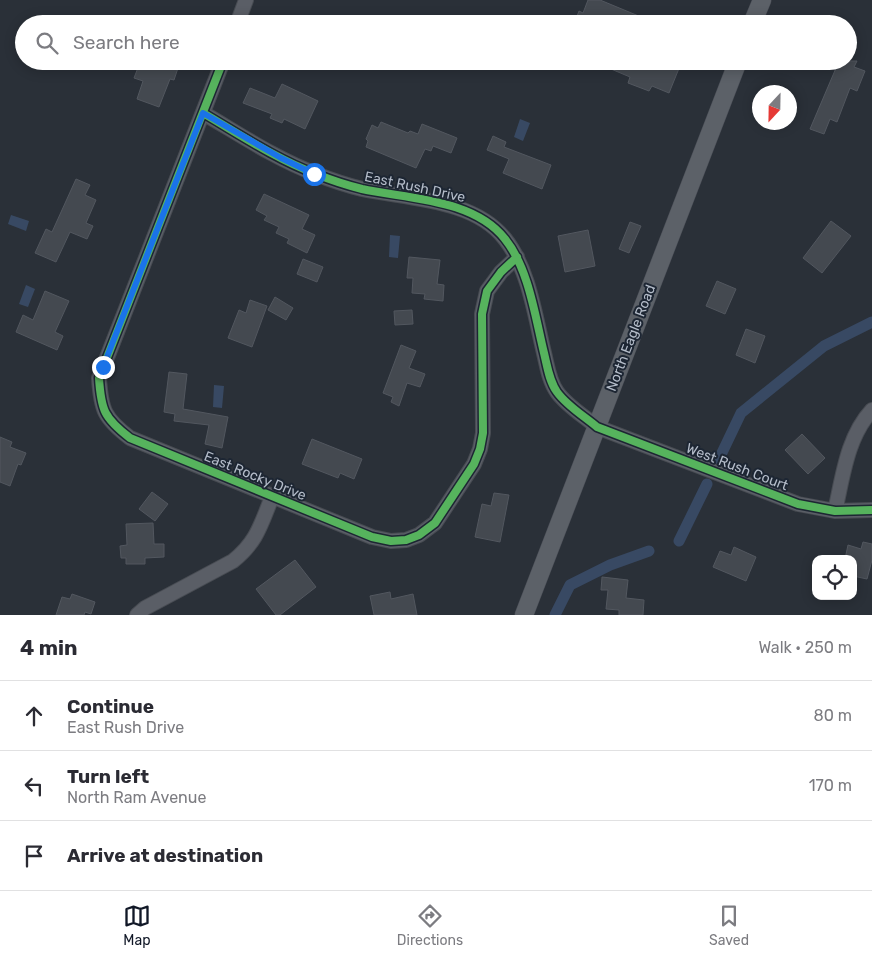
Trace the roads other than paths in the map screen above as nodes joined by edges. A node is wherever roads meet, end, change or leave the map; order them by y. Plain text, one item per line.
1 (246, 0) edge
2 (762, 0) edge
3 (240, 15) edge
4 (756, 15) edge
5 (220, 70) edge
6 (735, 70) edge
7 (203, 113) junction
8 (517, 257) junction
9 (872, 410) edge
10 (597, 426) junction
11 (272, 497) junction
12 (872, 510) edge
13 (835, 511) junction
14 (137, 615) edge
15 (524, 615) edge

1 - 3 street
2 - 4 main road
5 - 7 street
6 - 10 main road, North Eagle Road
7 - 8 street, East Rush Drive
7 - 11 street, East Rocky Drive
8 - 10 street, East Rush Drive
8 - 11 street, East Rocky Drive
9 - 13 street
10 - 13 street, West Rush Court
10 - 15 main road, North Eagle Road
11 - 14 street
12 - 13 street, West Rush Court

